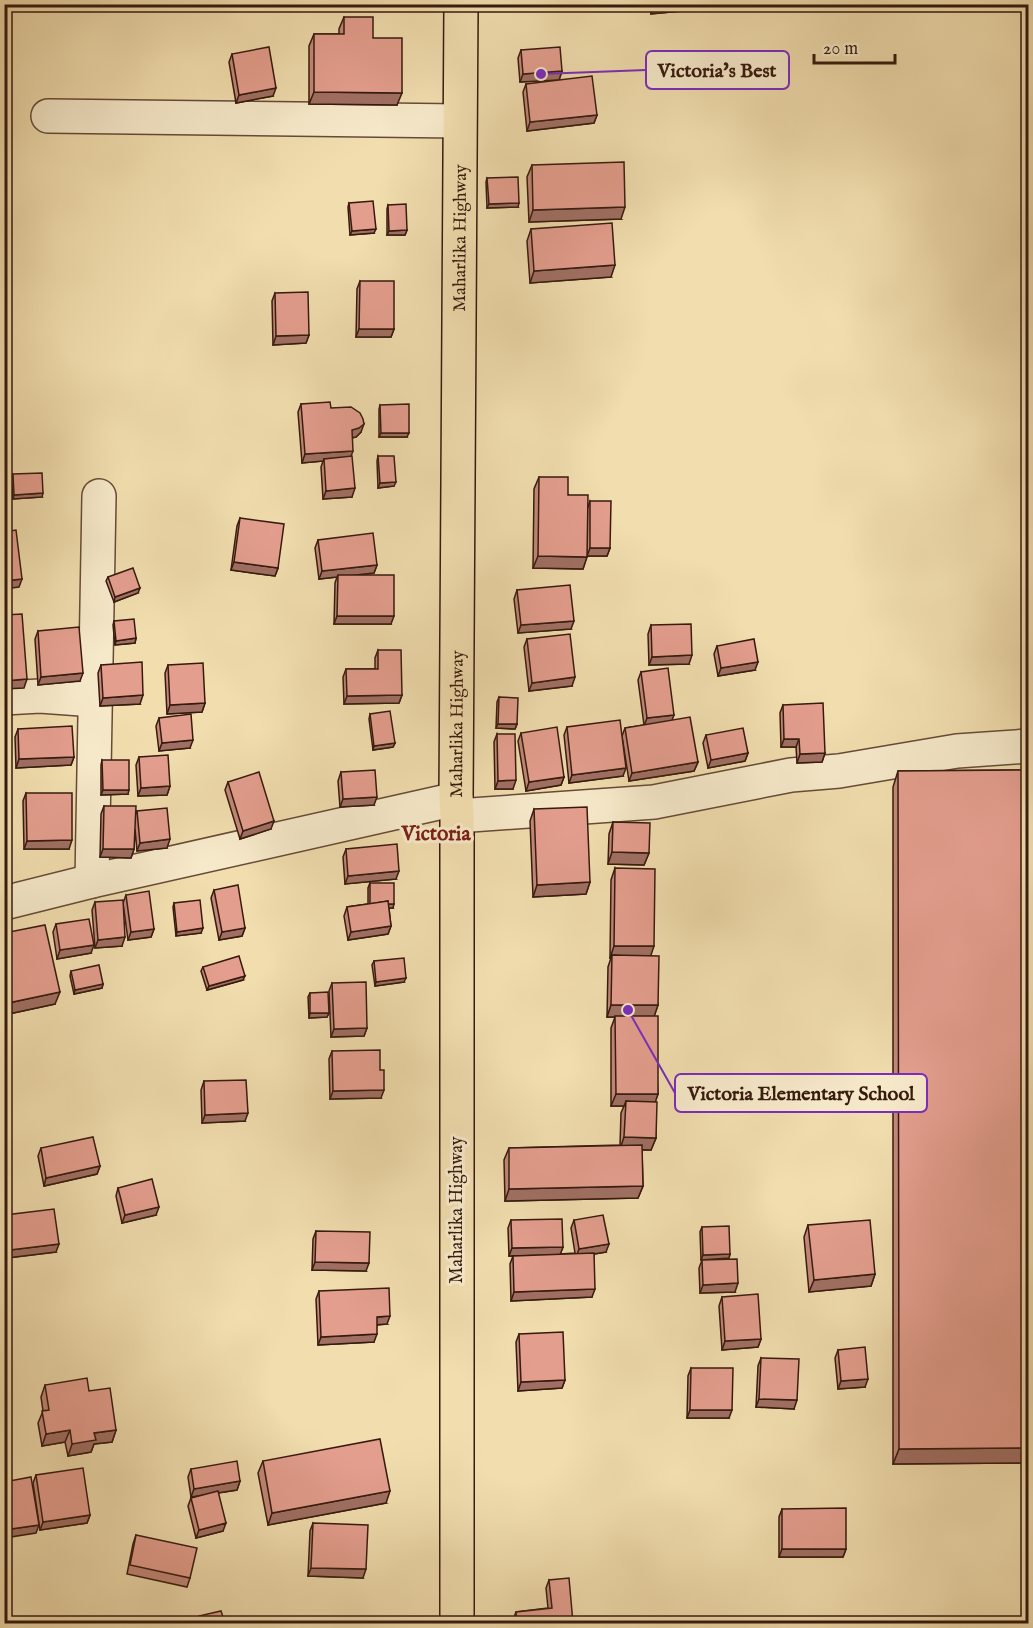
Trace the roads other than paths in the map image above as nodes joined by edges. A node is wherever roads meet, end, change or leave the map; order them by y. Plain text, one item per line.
1 (461, 4) edge
2 (48, 117) dead end
3 (459, 121) junction
4 (99, 496) dead end
5 (4, 698) edge
6 (95, 700) junction
7 (1029, 746) edge
8 (456, 808) junction
9 (92, 881) junction
10 (4, 903) edge
11 (456, 1623) edge

1 - 3 highway, Maharlika Highway
2 - 3 street
3 - 8 highway, Maharlika Highway
4 - 6 street
5 - 6 street
6 - 9 street
7 - 8 street
8 - 9 street
8 - 11 highway, Maharlika Highway
9 - 10 street

